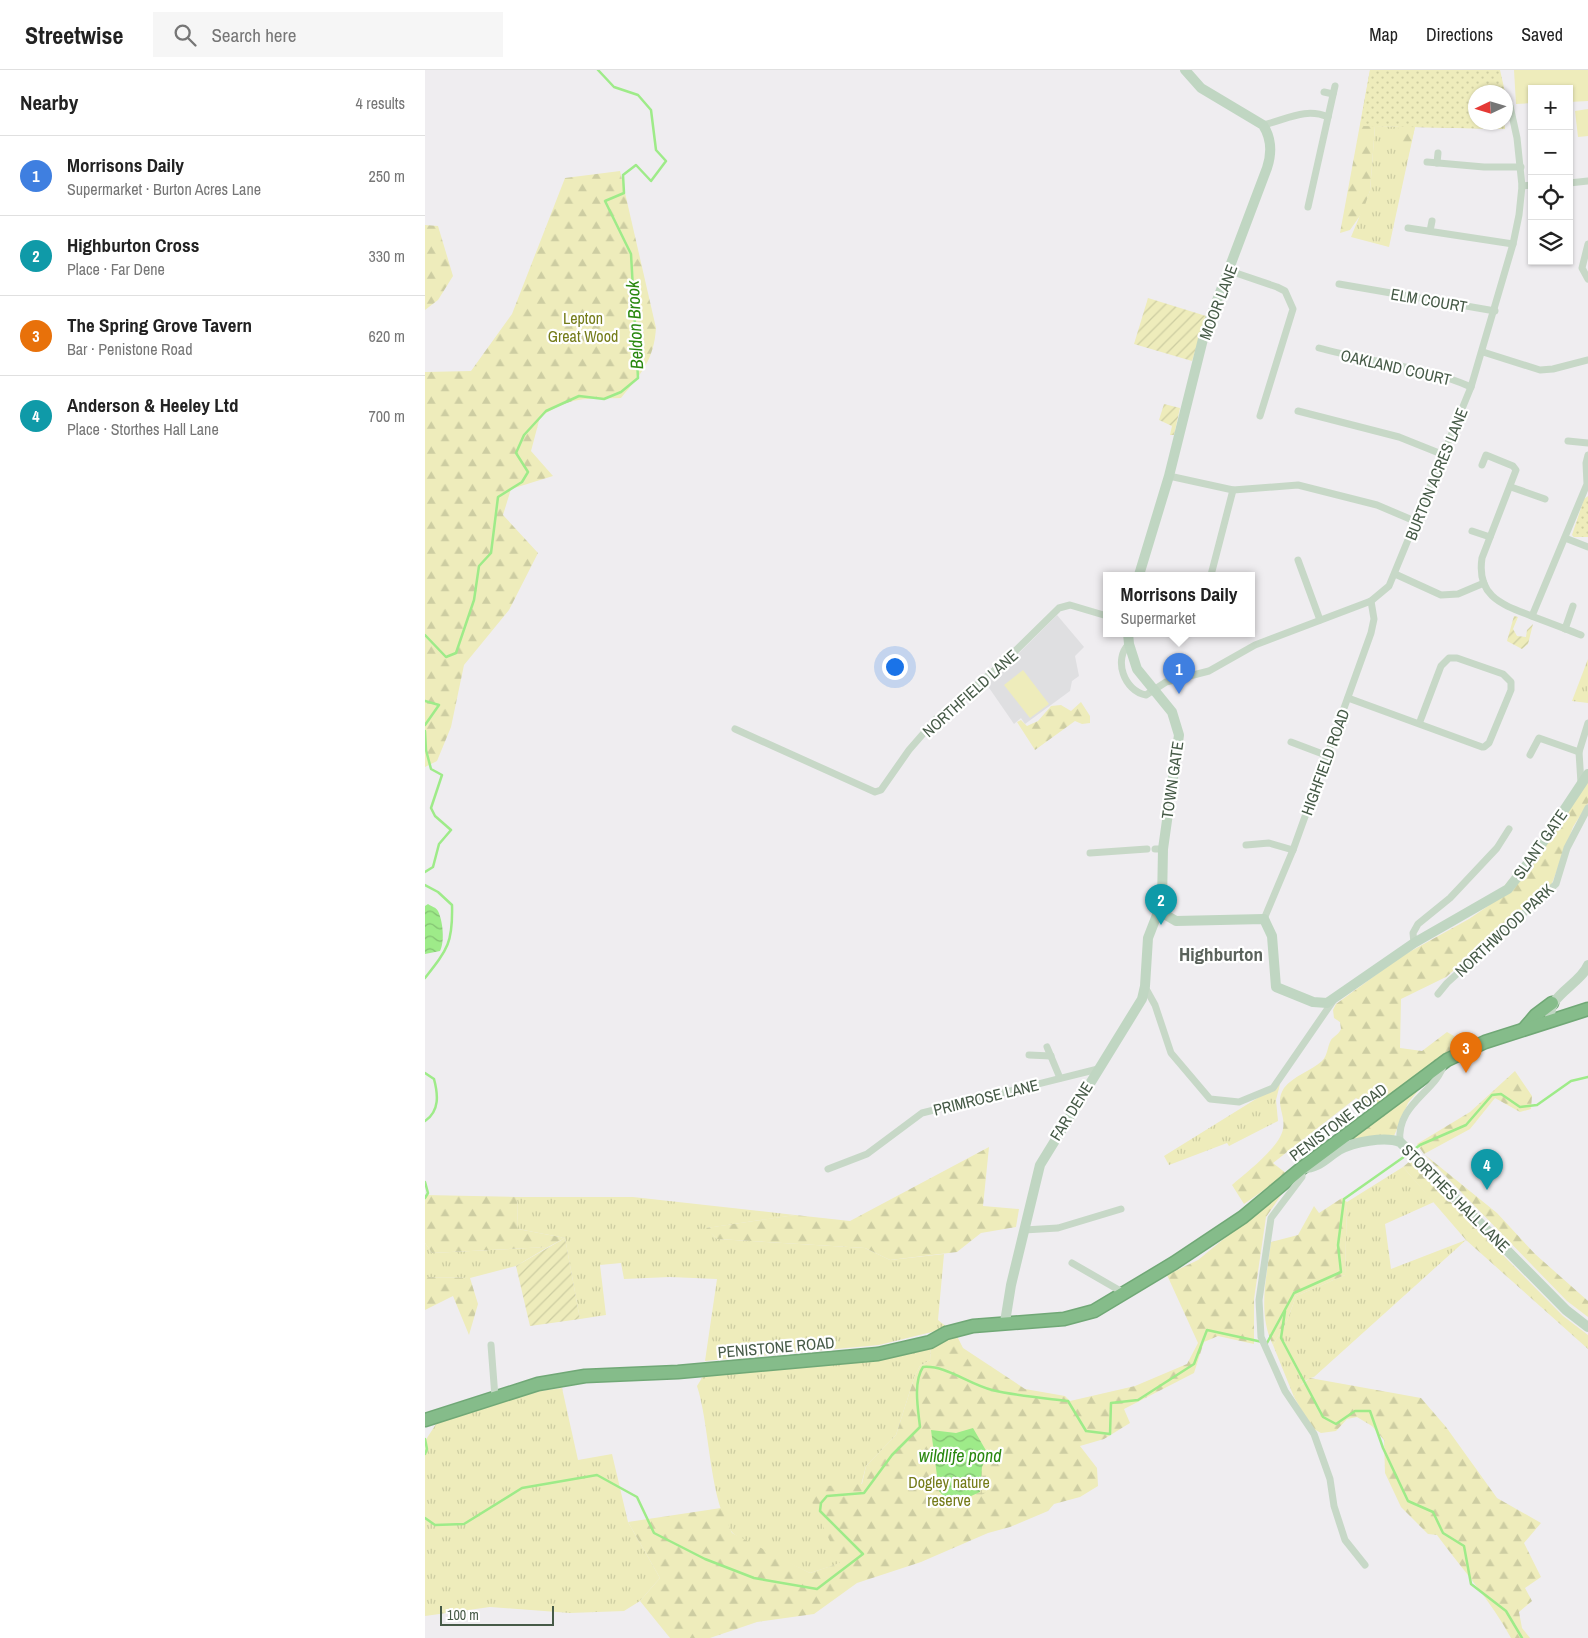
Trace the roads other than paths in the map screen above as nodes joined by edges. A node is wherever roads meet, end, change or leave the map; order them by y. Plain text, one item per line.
1 (1185, 70) edge
2 (1325, 92) dead end
3 (1328, 118) junction
4 (1513, 123) edge
5 (1263, 125) junction
6 (1438, 153) dead end
7 (1427, 162) dead end
8 (1437, 163) junction
9 (1521, 167) junction
10 (1588, 182) edge
11 (1573, 183) edge
12 (1528, 185) edge
13 (1521, 186) junction
14 (1308, 207) dead end
15 (1431, 221) dead end
16 (1408, 228) dead end
17 (1430, 231) junction
18 (1513, 244) junction
19 (1588, 244) edge
20 (1230, 272) junction
21 (1588, 279) edge
22 (1339, 284) dead end
23 (1495, 311) junction
24 (1319, 348) dead end
25 (1483, 352) junction
26 (1588, 360) edge
27 (1471, 387) junction
28 (1298, 411) dead end
29 (1260, 416) dead end
30 (1568, 441) dead end
31 (1588, 443) edge
32 (1588, 454) edge
33 (1444, 455) junction
34 (1482, 465) dead end
35 (1169, 476) junction
36 (1511, 486) junction
37 (1233, 490) junction
38 (1545, 499) dead end
39 (1417, 522) junction
40 (1472, 531) dead end
41 (1489, 537) junction
42 (1565, 538) junction
43 (1588, 547) edge
44 (1298, 560) dead end
45 (1140, 572) edge
46 (1212, 572) edge
47 (1395, 574) junction
48 (1484, 583) junction
49 (1371, 601) junction
50 (1573, 606) dead end
51 (1103, 615) edge
52 (1532, 616) junction
53 (1320, 620) junction
54 (1565, 629) junction
55 (1581, 635) dead end
56 (1128, 637) edge
57 (1129, 644) junction
58 (1153, 691) junction
59 (1348, 698) junction
60 (1588, 723) edge
61 (1419, 724) junction
62 (735, 730) dead end
63 (1291, 742) dead end
64 (1579, 752) junction
65 (1530, 755) dead end
66 (1328, 756) junction
67 (1588, 774) edge
68 (1581, 783) junction
69 (1588, 808) edge
70 (1509, 829) dead end
71 (1246, 845) dead end
72 (1147, 849) dead end
73 (1293, 850) junction
74 (1090, 852) dead end
75 (1159, 911) junction
76 (1264, 920) junction
77 (1413, 943) junction
78 (1588, 965) edge
79 (1145, 986) junction
80 (1438, 994) dead end
81 (1333, 1001) junction
82 (1552, 1003) junction
83 (1588, 1009) edge
84 (1551, 1020) junction
85 (1524, 1029) junction
86 (1047, 1047) dead end
87 (1029, 1055) dead end
88 (1051, 1056) junction
89 (1444, 1063) junction
90 (1098, 1069) junction
91 (1060, 1078) junction
92 (1402, 1144) junction
93 (1302, 1168) junction
94 (828, 1169) dead end
95 (1121, 1209) dead end
96 (1024, 1230) junction
97 (1073, 1264) dead end
98 (1125, 1294) junction
99 (1005, 1322) junction
100 (1588, 1327) edge
101 (491, 1345) dead end
102 (495, 1397) junction
103 (425, 1420) edge
104 (1365, 1565) dead end

1 - 5 street
2 - 3 street
3 - 5 street
3 - 14 street
4 - 9 street, BURTON ACRES LANE
5 - 20 street, MOOR LANE
6 - 8 street
7 - 8 street
8 - 9 street
9 - 13 street, BURTON ACRES LANE
10 - 11 street
12 - 13 street
13 - 18 street, BURTON ACRES LANE
15 - 17 street
16 - 17 street
17 - 18 street
18 - 23 street, BURTON ACRES LANE
19 - 21 street
20 - 29 street
20 - 35 street, MOOR LANE
22 - 23 street, ELM COURT
23 - 25 street, BURTON ACRES LANE
24 - 27 street, OAKLAND COURT
25 - 26 street
25 - 27 street, BURTON ACRES LANE
27 - 33 street, BURTON ACRES LANE
28 - 33 street
30 - 31 street
32 - 42 street
33 - 39 street, BURTON ACRES LANE
34 - 36 street
35 - 37 street
35 - 45 street, MOOR LANE
36 - 38 street
36 - 41 street
37 - 39 street
37 - 46 street
39 - 47 street, BURTON ACRES LANE
40 - 41 street
41 - 48 street
42 - 43 street
42 - 52 street
44 - 53 street
47 - 48 street
47 - 49 street, BURTON ACRES LANE
48 - 52 street
49 - 53 street, BURTON ACRES LANE
49 - 59 street, HIGHFIELD ROAD
50 - 54 street
51 - 62 street, NORTHFIELD LANE
52 - 54 street
53 - 58 street, BURTON ACRES LANE
54 - 55 street
56 - 57 street
57 - 58 street
57 - 58 street
58 - 75 street, TOWN GATE
59 - 61 street
59 - 66 street, HIGHFIELD ROAD
60 - 64 street
61 - 61 street
63 - 66 street
64 - 65 street
64 - 68 street
66 - 73 street, HIGHFIELD ROAD
67 - 68 street, SLANT GATE
68 - 77 street, SLANT GATE
69 - 80 street, NORTHWOOD PARK
70 - 77 street, SLANT GATE
71 - 73 street
72 - 74 street
73 - 76 street, HIGHFIELD ROAD
75 - 76 street
75 - 79 street, FAR DENE
76 - 81 street
77 - 81 street, SLANT GATE
78 - 82 street
79 - 81 street
79 - 90 street, FAR DENE
82 - 84 street
82 - 85 highway
83 - 84 highway, PENISTONE ROAD
84 - 85 highway, PENISTONE ROAD
85 - 89 highway, PENISTONE ROAD
86 - 88 street
87 - 88 street
88 - 91 street
89 - 92 street
89 - 93 highway, PENISTONE ROAD
90 - 91 street, PRIMROSE LANE
90 - 96 street, FAR DENE
91 - 94 street, PRIMROSE LANE
92 - 93 street, STORTHES HALL LANE
92 - 100 street, STORTHES HALL LANE
93 - 98 highway, PENISTONE ROAD
93 - 104 street
95 - 96 street
96 - 99 street, FAR DENE
97 - 98 street
98 - 99 highway, PENISTONE ROAD
99 - 102 highway, PENISTONE ROAD
101 - 102 street
102 - 103 highway, PENISTONE ROAD

